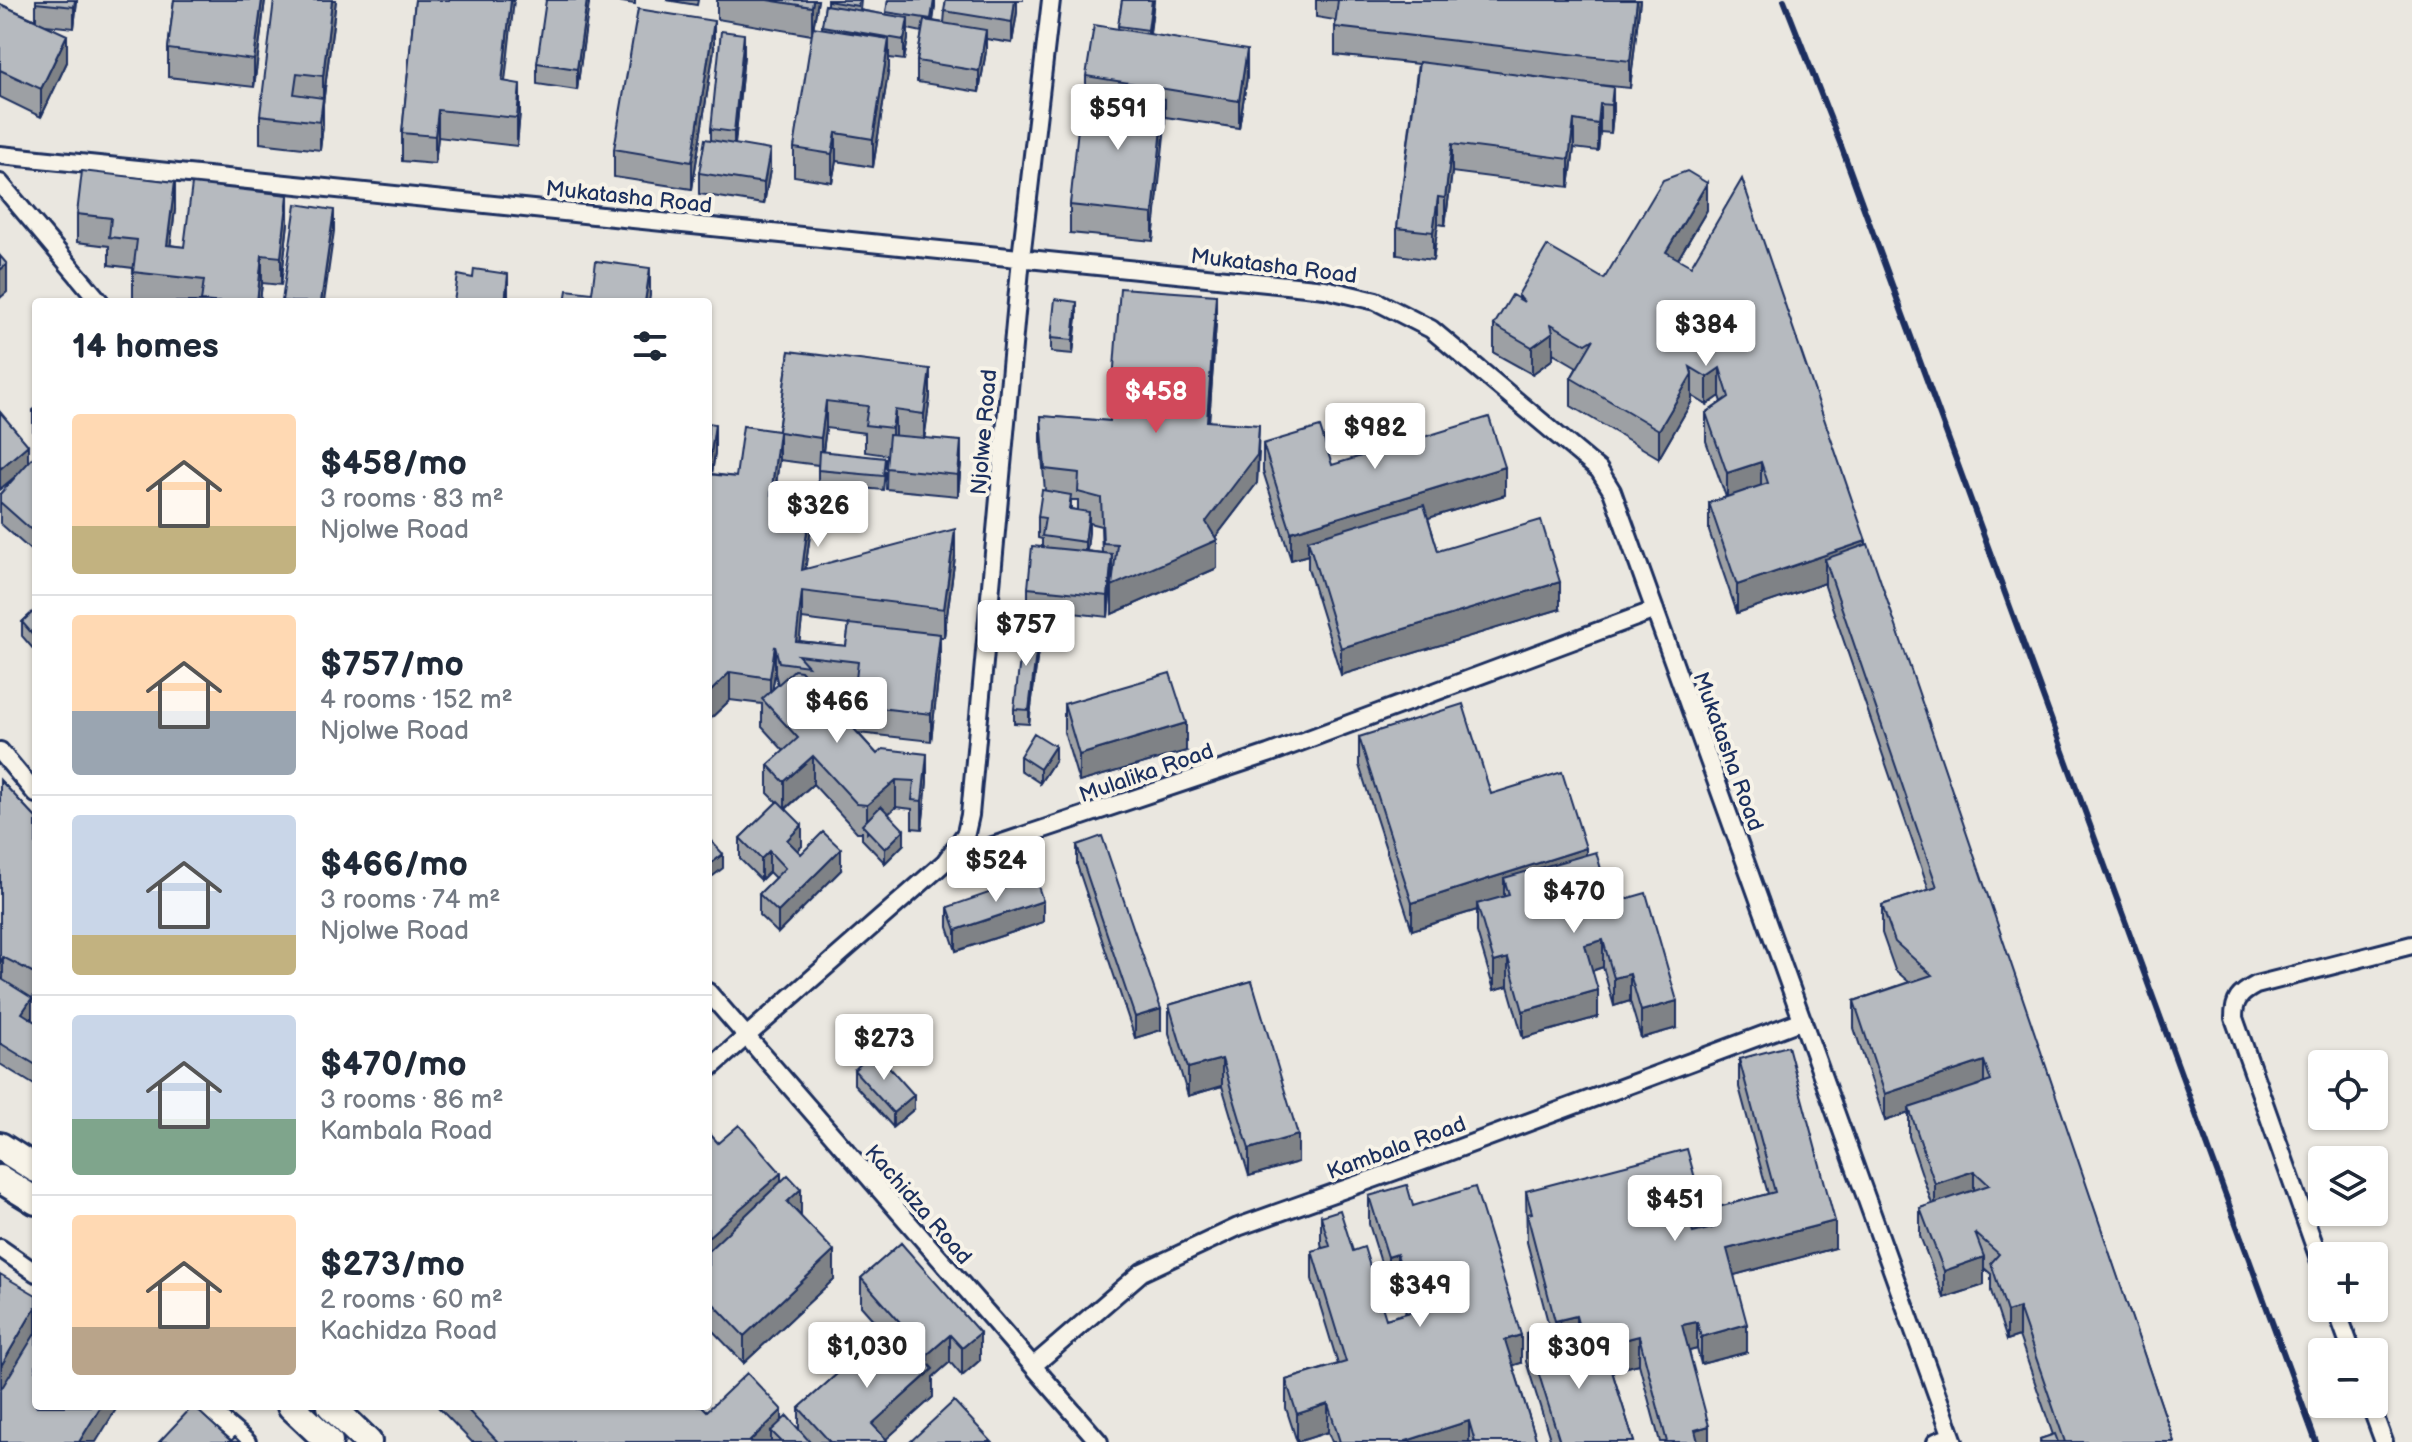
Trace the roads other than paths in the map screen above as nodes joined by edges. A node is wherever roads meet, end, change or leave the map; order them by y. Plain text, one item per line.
1 (1051, 0) edge
2 (0, 155) edge
3 (0, 183) edge
4 (1021, 258) junction
5 (97, 298) edge
6 (1655, 610) junction
7 (0, 751) edge
8 (32, 789) edge
9 (945, 862) junction
10 (2412, 945) edge
11 (712, 997) edge
12 (1803, 1020) junction
13 (747, 1036) junction
14 (712, 1067) edge
15 (0, 1146) edge
16 (32, 1166) edge
17 (0, 1179) edge
18 (32, 1199) edge
19 (2313, 1242) edge
20 (0, 1248) edge
21 (32, 1270) edge
22 (1033, 1366) junction
23 (210, 1410) edge
24 (305, 1410) edge
25 (335, 1410) edge
26 (2375, 1418) edge
27 (1947, 1440) edge
28 (247, 1442) edge
29 (329, 1442) edge
30 (368, 1442) edge
31 (1099, 1442) edge
32 (2384, 1442) edge

1 - 4 street, Njolwe Road
2 - 4 street, Mukatasha Road
3 - 5 street
4 - 6 street, Mukatasha Road
4 - 9 street, Njolwe Road
6 - 9 street, Mulalika Road
6 - 12 street, Mukatasha Road
7 - 8 street
9 - 13 street, Mulalika Road
10 - 19 street
11 - 13 street, Kachidza Road
12 - 22 street, Kambala Road
12 - 27 street, Mukatasha Road
13 - 14 street, Mulalika Road
13 - 22 street, Kachidza Road
15 - 16 main road
17 - 18 main road
20 - 21 street
22 - 31 street, Kachidza Road
23 - 28 street
24 - 29 main road
25 - 30 main road
26 - 32 street

